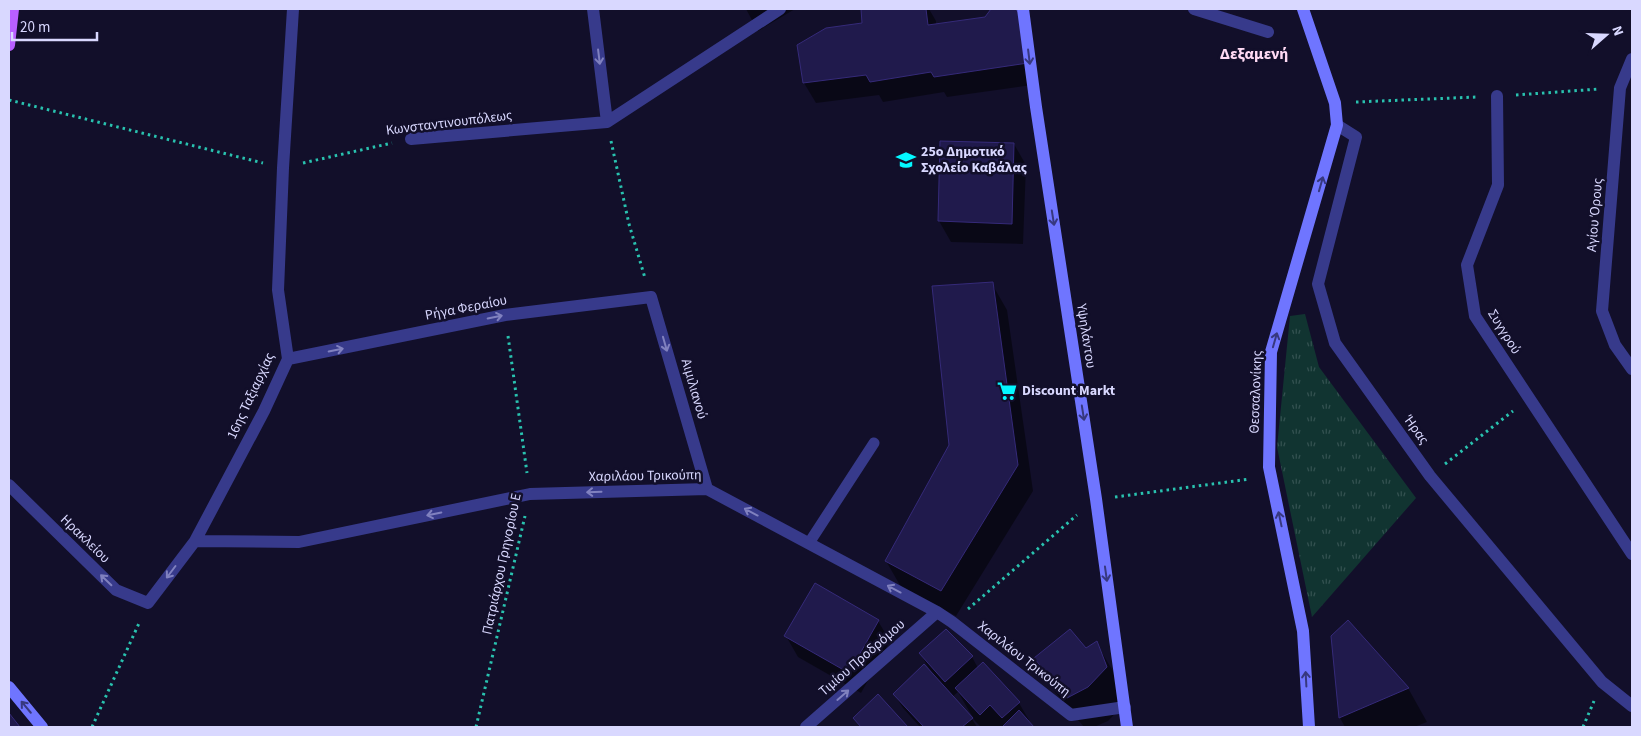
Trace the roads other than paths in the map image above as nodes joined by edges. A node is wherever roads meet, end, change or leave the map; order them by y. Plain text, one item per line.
1 (13, 9) edge
2 (293, 9) edge
3 (593, 9) edge
4 (780, 9) edge
5 (1023, 9) edge
6 (1194, 9) edge
7 (1302, 9) edge
8 (1268, 32) dead end
9 (9, 45) edge
10 (1632, 59) edge
11 (1497, 96) dead end
12 (607, 122) junction
13 (1337, 125) junction
14 (411, 139) road end
15 (651, 298) joint
16 (288, 360) junction
17 (1632, 368) edge
18 (874, 443) dead end
19 (9, 485) edge
20 (707, 489) junction
21 (195, 541) junction
22 (809, 544) junction
23 (1632, 554) edge
24 (148, 603) joint
25 (937, 612) junction
26 (9, 686) edge
27 (1632, 706) edge
28 (1125, 707) junction
29 (42, 727) edge
30 (806, 727) edge
31 (1127, 727) edge
32 (1309, 727) edge

1 - 9 main road
2 - 16 street, 16ης Ταξιαρχίας
3 -> 12 street
4 - 12 street, Κωνσταντινουπόλεως
5 -> 28 street, Υψηλάντου
6 - 8 street
7 - 13 street, Θεσσαλονίκης
10 - 17 street, Αγίου Όρους
11 - 23 street, Συγγρού
12 - 14 street, Κωνσταντινουπόλεως
13 - 27 street, Ήρας
32 -> 13 street, Θεσσαλονίκης
16 -> 15 street, Ρήγα Φεραίου
15 -> 20 street, Αιμιλιανού
16 - 21 street, 16ης Ταξιαρχίας
18 - 22 lane
24 -> 19 street, Ηρακλείου
20 -> 21 street, Χαριλάου Τρικούπη
22 -> 20 street, Χαριλάου Τρικούπη
21 -> 24 street, 16ης Ταξιαρχίας
25 -> 22 street, Χαριλάου Τρικούπη
25 - 28 street, Χαριλάου Τρικούπη
30 -> 25 street, Τιμίου Προδρόμου
29 -> 26 street
28 - 31 street, Υψηλάντου

